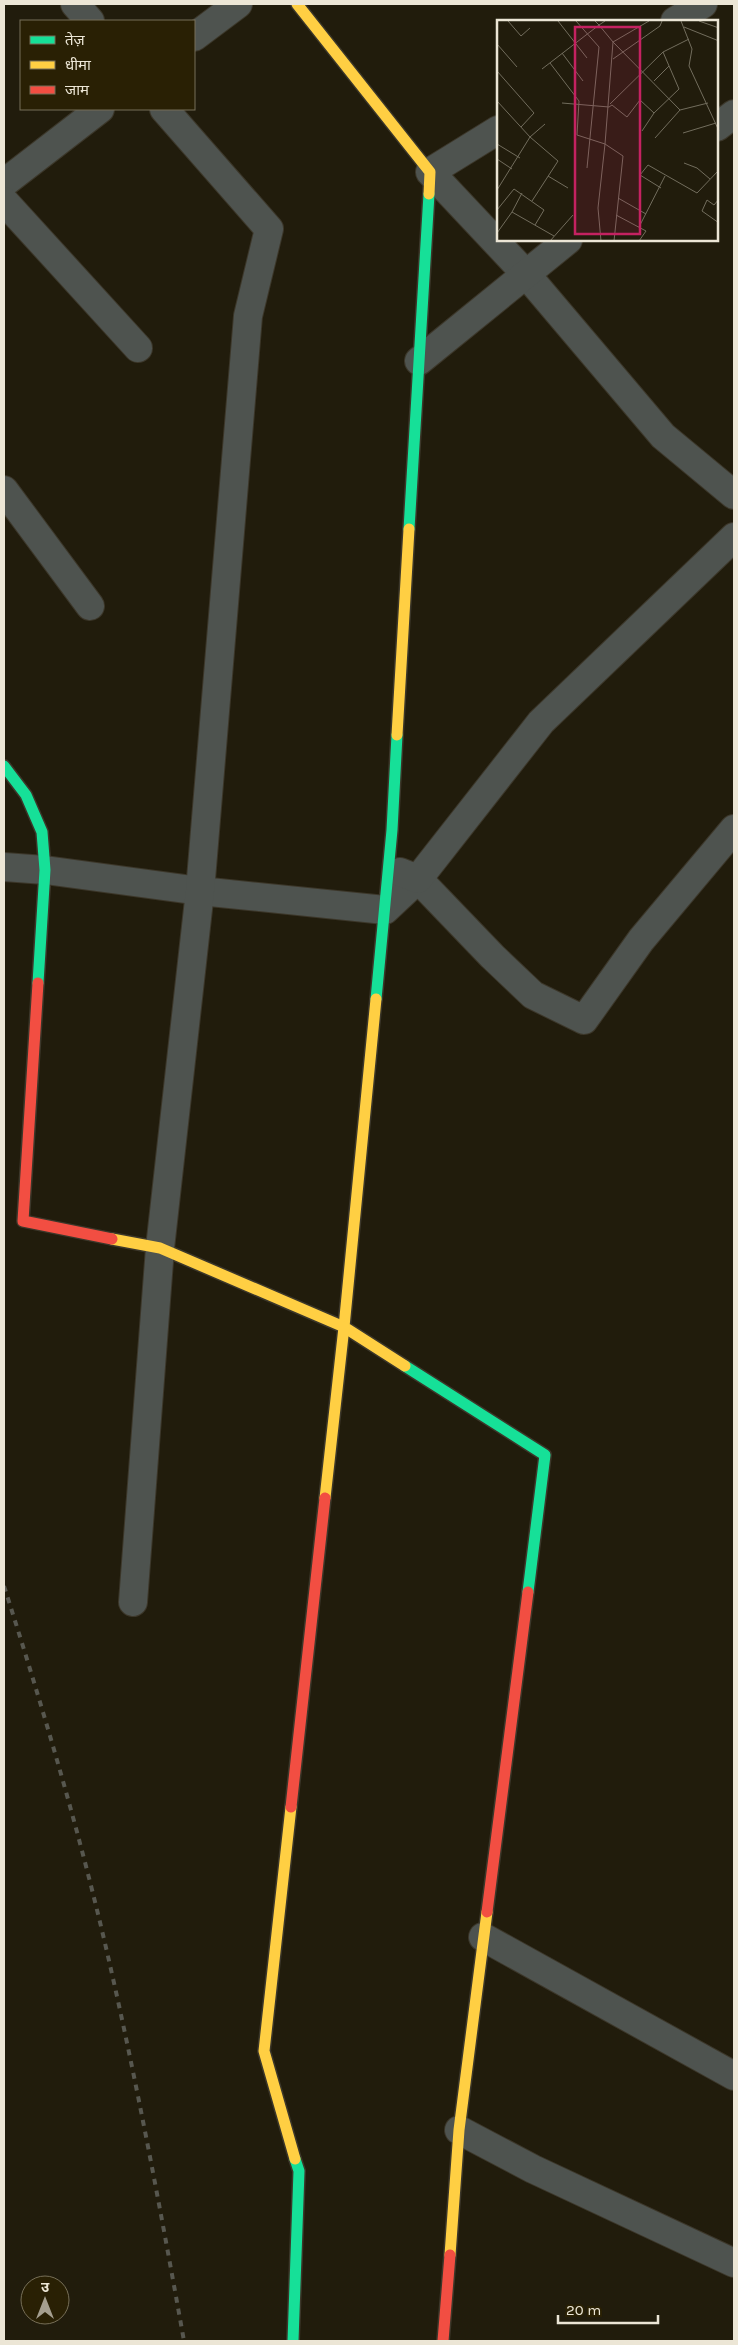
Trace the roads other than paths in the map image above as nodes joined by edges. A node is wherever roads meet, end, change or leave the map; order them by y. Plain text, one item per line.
1 (75, 4) edge
2 (238, 4) edge
3 (297, 4) edge
4 (703, 4) edge
5 (89, 20) edge
6 (677, 20) edge
7 (195, 36) edge
8 (99, 110) edge
9 (165, 110) edge
10 (734, 114) edge
11 (718, 126) edge
12 (497, 131) edge
13 (430, 172) junction
14 (4, 183) edge
15 (4, 201) edge
16 (567, 241) edge
17 (525, 273) junction
18 (138, 348) dead end
19 (419, 362) junction
20 (4, 490) edge
21 (734, 496) edge
22 (734, 537) edge
23 (90, 606) dead end
24 (4, 766) edge
25 (734, 829) edge
26 (4, 867) edge
27 (389, 867) junction
28 (45, 870) junction
29 (418, 879) junction
30 (200, 891) junction
31 (385, 910) junction
32 (160, 1248) junction
33 (344, 1327) junction
34 (133, 1602) dead end
35 (483, 1937) junction
36 (734, 2076) edge
37 (459, 2130) junction
38 (733, 2259) edge
39 (293, 2341) edge
40 (443, 2341) edge

1 - 5 street
2 - 7 street
3 - 13 street
4 - 6 street
8 - 14 street
9 - 30 street
10 - 11 street
12 - 13 street
13 - 17 street
13 - 19 street
15 - 18 street
16 - 17 street
17 - 19 street
17 - 21 street
19 - 27 street
20 - 23 street
22 - 29 street
24 - 28 street
25 - 29 street
26 - 28 street
27 - 29 street
27 - 31 street
28 - 30 street
28 - 32 street
29 - 31 street
30 - 31 street
30 - 32 street
31 - 33 street
32 - 33 street
32 - 34 street
33 - 35 street
33 - 39 street
35 - 36 street
35 - 37 street
37 - 38 street
37 - 40 street

